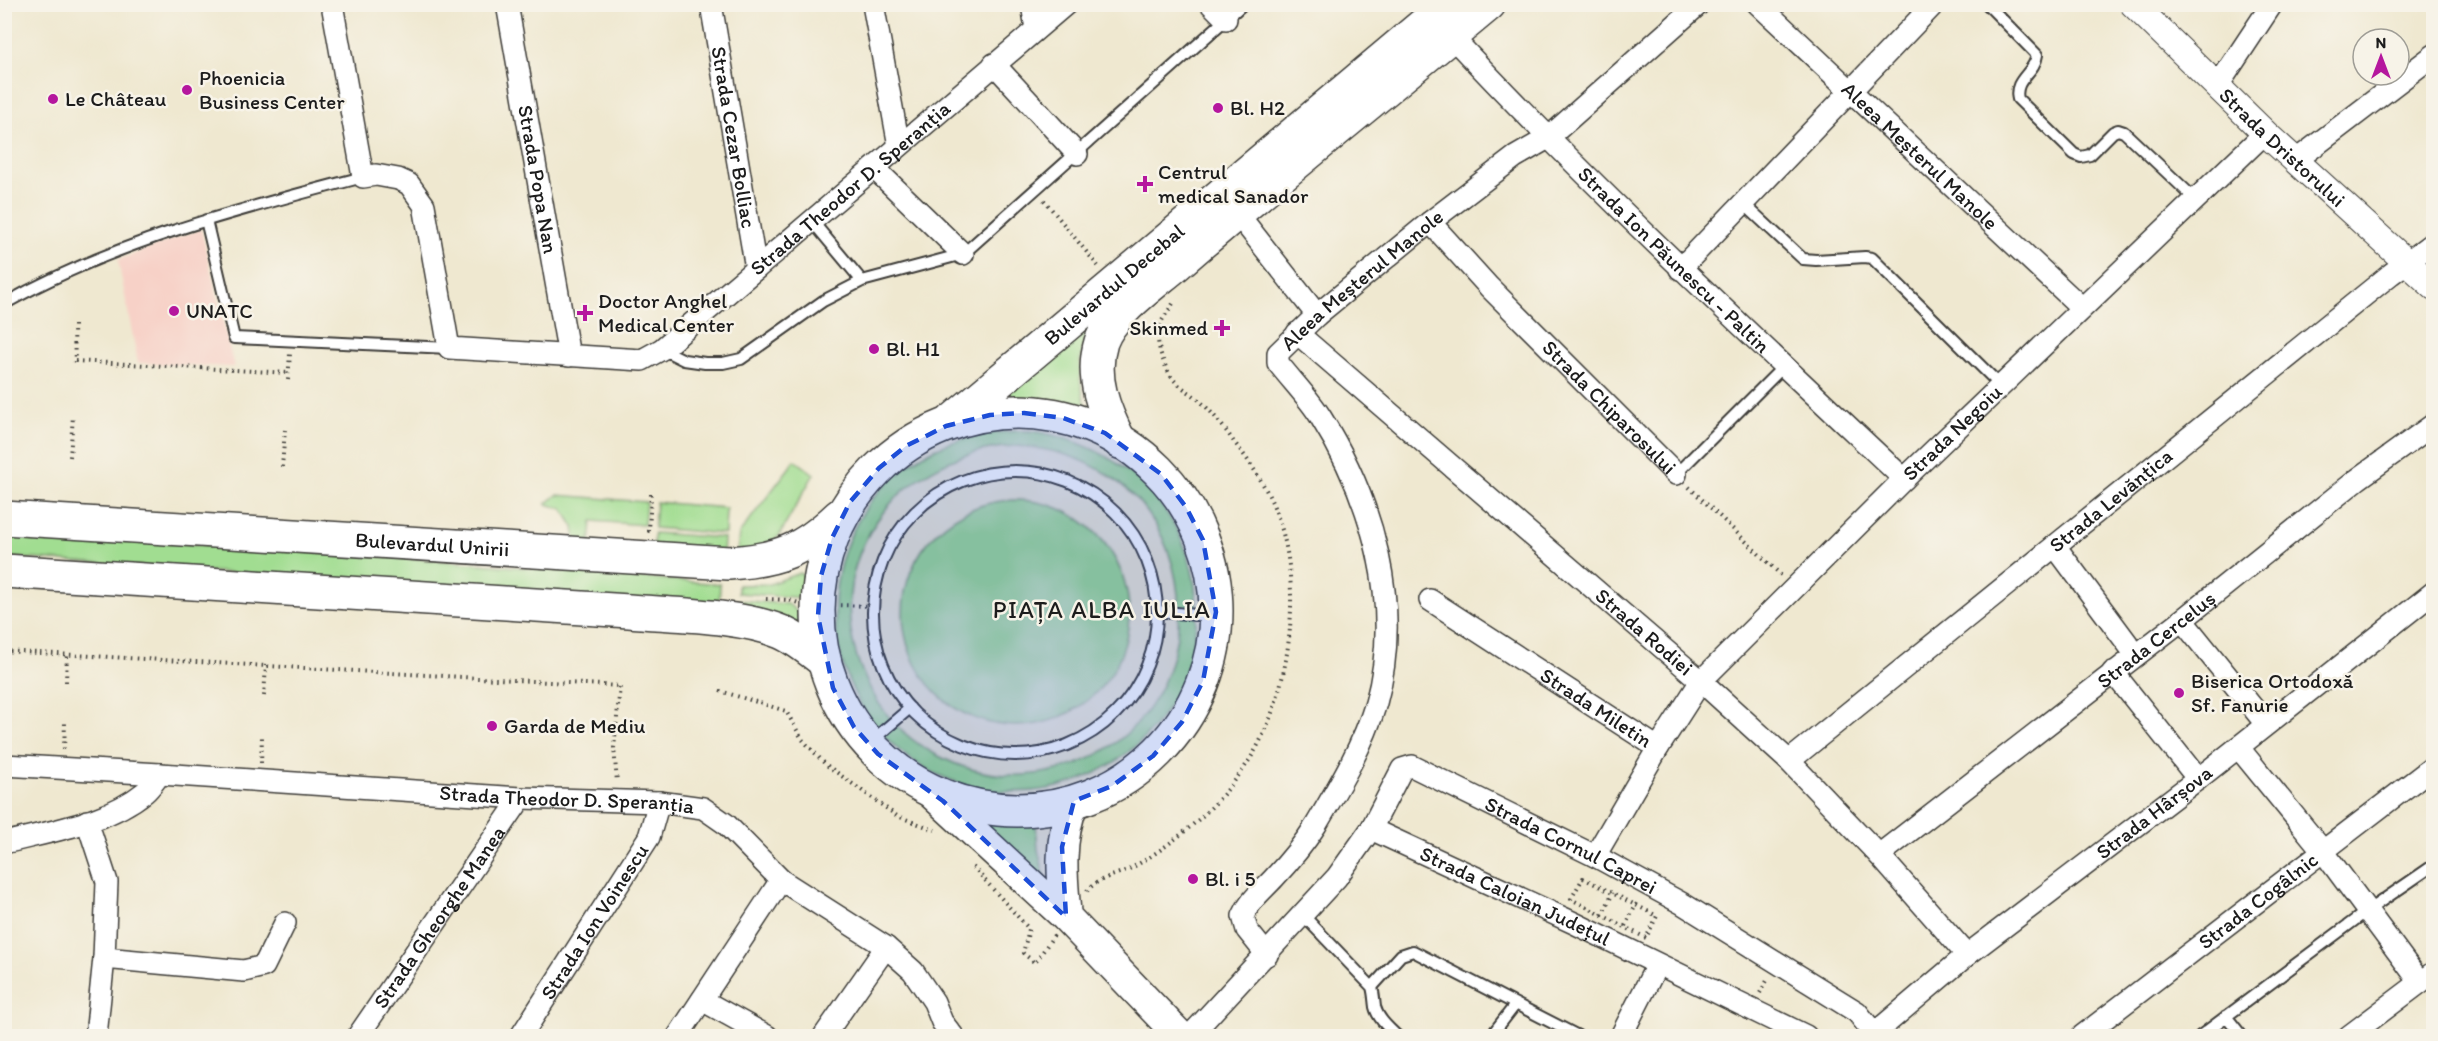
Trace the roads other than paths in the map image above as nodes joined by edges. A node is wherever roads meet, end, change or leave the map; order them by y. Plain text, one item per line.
1 (332, 4) edge
2 (507, 4) edge
3 (711, 4) edge
4 (873, 4) edge
5 (1032, 4) edge
6 (1066, 4) edge
7 (1243, 4) edge
8 (1490, 4) edge
9 (1699, 4) edge
10 (1758, 4) edge
11 (1934, 4) edge
12 (1987, 4) edge
13 (2133, 4) edge
14 (2272, 4) edge
15 (1218, 12) edge
16 (1444, 14) edge
17 (1036, 28) junction
18 (2433, 55) edge
19 (994, 64) junction
20 (2217, 87) junction
21 (1850, 92) junction
22 (2265, 133) junction
23 (1548, 138) junction
24 (899, 146) junction
25 (1077, 154) junction
26 (2295, 161) junction
27 (874, 168) junction
28 (363, 177) junction
29 (2195, 199) junction
30 (1743, 203) junction
31 (1237, 213) junction
32 (206, 220) junction
33 (812, 221) junction
34 (1430, 222) junction
35 (2433, 242) edge
36 (963, 254) junction
37 (2406, 262) junction
38 (756, 269) junction
39 (1680, 269) junction
40 (862, 280) junction
41 (2433, 287) edge
42 (4, 304) edge
43 (2081, 308) junction
44 (1317, 315) junction
45 (1297, 333) junction
46 (449, 348) junction
47 (662, 349) junction
48 (569, 356) junction
49 (1784, 366) junction
50 (2002, 387) junction
51 (2433, 424) edge
52 (946, 426) junction
53 (1120, 442) junction
54 (1676, 474) joint
55 (1904, 479) junction
56 (845, 511) junction
57 (4, 518) edge
58 (2055, 546) junction
59 (4, 571) edge
60 (2433, 592) edge
61 (1430, 600) dead end
62 (1157, 611) junction
63 (1216, 617) junction
64 (2182, 620) junction
65 (2136, 655) junction
66 (824, 660) junction
67 (2113, 672) junction
68 (1701, 681) junction
69 (910, 708) junction
70 (2266, 724) junction
71 (868, 744) junction
72 (2238, 747) junction
73 (1658, 748) junction
74 (1789, 761) junction
75 (4, 765) edge
76 (2433, 766) edge
77 (160, 774) junction
78 (2198, 779) junction
79 (926, 788) junction
80 (521, 798) junction
81 (1074, 801) junction
82 (659, 802) junction
83 (87, 822) junction
84 (1371, 829) junction
85 (4, 843) edge
86 (2323, 851) junction
87 (1879, 855) junction
88 (1595, 856) junction
89 (2433, 865) edge
90 (781, 880) junction
91 (2367, 911) junction
92 (1303, 915) junction
93 (1066, 917) junction
94 (285, 923) dead end
95 (886, 946) junction
96 (1267, 955) junction
97 (1967, 955) junction
98 (104, 958) junction
99 (1657, 965) junction
100 (2427, 977) edge
101 (1372, 987) junction
102 (702, 1000) junction
103 (1515, 1005) junction
104 (2226, 1017) junction
105 (1875, 1035) edge
106 (96, 1036) edge
107 (358, 1036) edge
108 (521, 1036) edge
109 (678, 1036) edge
110 (767, 1036) edge
111 (824, 1036) edge
112 (953, 1036) edge
113 (1180, 1036) edge
114 (1190, 1036) edge
115 (1396, 1036) edge
116 (1491, 1036) edge
117 (1578, 1036) edge
118 (1621, 1036) edge
119 (1806, 1036) edge
120 (2082, 1036) edge
121 (2200, 1036) edge
122 (2242, 1036) edge
123 (2349, 1036) edge

1 - 28 street
2 - 48 street, Strada Popa Nan
3 - 38 street, Strada Cezar Bolliac
4 - 24 street
5 - 17 street
6 - 17 street, Strada Theodor D. Speranția
7 - 15 lane
8 - 16 main road, Bulevardul Decebal
9 - 23 street, Aleea Meșterul Manole
10 - 21 street, Aleea Meșterul Manole
11 - 21 street
12 - 29 lane
13 - 20 street, Strada Dristorului
14 - 20 street
15 - 25 lane
16 - 23 street, Strada Ion Păunescu - Paltin
16 - 31 main road, Bulevardul Decebal
16 - 52 main road, Bulevardul Decebal
17 - 19 street, Strada Theodor D. Speranția
18 - 26 street
19 - 24 street, Strada Theodor D. Speranția
19 - 25 street
20 - 22 street, Strada Dristorului
21 - 30 street
21 - 43 street, Aleea Meșterul Manole
22 - 26 street, Strada Dristorului
22 - 29 street, Strada Negoiu
23 - 34 street, Aleea Meșterul Manole
23 - 39 street, Strada Ion Păunescu - Paltin
24 - 27 street, Strada Theodor D. Speranția
25 - 36 lane
26 - 37 street, Strada Dristorului
27 - 33 street, Strada Theodor D. Speranția
27 - 36 street
28 - 32 lane
28 - 46 street
29 - 43 street, Strada Negoiu
30 - 39 street
30 - 50 lane
31 - 44 street
31 - 53 main road, Bulevardul Decebal
32 - 42 lane
32 - 46 lane
33 - 38 street, Strada Theodor D. Speranția
33 - 40 lane
34 - 44 street, Aleea Meșterul Manole
34 - 54 street, Strada Chiparosului
35 - 37 street, Strada Levănțica
36 - 40 lane
37 - 41 street, Strada Dristorului
37 - 58 street, Strada Levănțica
38 - 47 street, Strada Theodor D. Speranția
39 - 49 street, Strada Ion Păunescu - Paltin
40 - 47 lane
43 - 50 street, Strada Negoiu
44 - 45 street, Aleea Meșterul Manole
45 - 68 street, Strada Rodiei
45 - 96 street, Aleea Meșterul Manole
46 - 48 street, Strada Theodor D. Speranția
47 - 48 street, Strada Theodor D. Speranția
49 - 54 lane
49 - 55 street, Strada Ion Păunescu - Paltin
50 - 55 street, Strada Negoiu
51 - 64 street, Strada Cerceluș
52 - 53 main road
52 - 56 main road
53 - 63 main road
55 - 68 street, Strada Negoiu
56 - 57 main road, Bulevardul Unirii
56 - 66 main road
58 - 65 street
58 - 74 street, Strada Levănțica
59 - 66 main road
60 - 70 street, Strada Hârșova
61 - 73 street, Strada Miletin
62 - 63 lane
62 - 69 lane
62 - 69 lane
63 - 81 main road
64 - 65 street, Strada Cerceluș
64 - 70 street
65 - 67 street, Strada Cerceluș
66 - 71 main road
67 - 78 street
67 - 87 street, Strada Cerceluș
68 - 73 street, Strada Negoiu
68 - 74 street, Strada Rodiei
69 - 71 lane
70 - 72 street, Strada Hârșova
71 - 79 main road
72 - 78 street, Strada Hârșova
72 - 86 street
73 - 88 street, Strada Miletin
74 - 87 street, Strada Rodiei
75 - 77 street, Strada Theodor D. Speranția
76 - 86 street, Strada Cogâlnic
77 - 80 street, Strada Theodor D. Speranția
77 - 83 street
78 - 97 street, Strada Hârșova
79 - 81 main road
79 - 93 main road
80 - 82 street, Strada Theodor D. Speranția
80 - 107 street, Strada Gheorghe Manea
81 - 93 main road
82 - 90 street, Strada Theodor D. Speranția
82 - 108 street, Strada Ion Voinescu
83 - 85 street
83 - 98 street
84 - 88 street, Strada Cornul Caprei
84 - 92 street
84 - 99 street, Strada Caloian Județul
86 - 91 street
86 - 120 street, Strada Cogâlnic
87 - 97 street, Strada Rodiei
88 - 105 street, Strada Cornul Caprei
89 - 91 lane
90 - 95 street, Strada Theodor D. Speranția
90 - 102 street
91 - 100 street
91 - 104 lane
92 - 96 street
92 - 101 lane
93 - 113 main road
94 - 98 street
95 - 111 street
95 - 112 street, Strada Theodor D. Speranția
96 - 114 street
97 - 105 street, Strada Hârșova
98 - 106 street
99 - 118 street
99 - 119 street, Strada Caloian Județul
100 - 123 street
101 - 103 lane
101 - 115 lane
102 - 109 street
102 - 110 street
103 - 116 lane
103 - 117 lane
104 - 121 lane
104 - 122 lane

